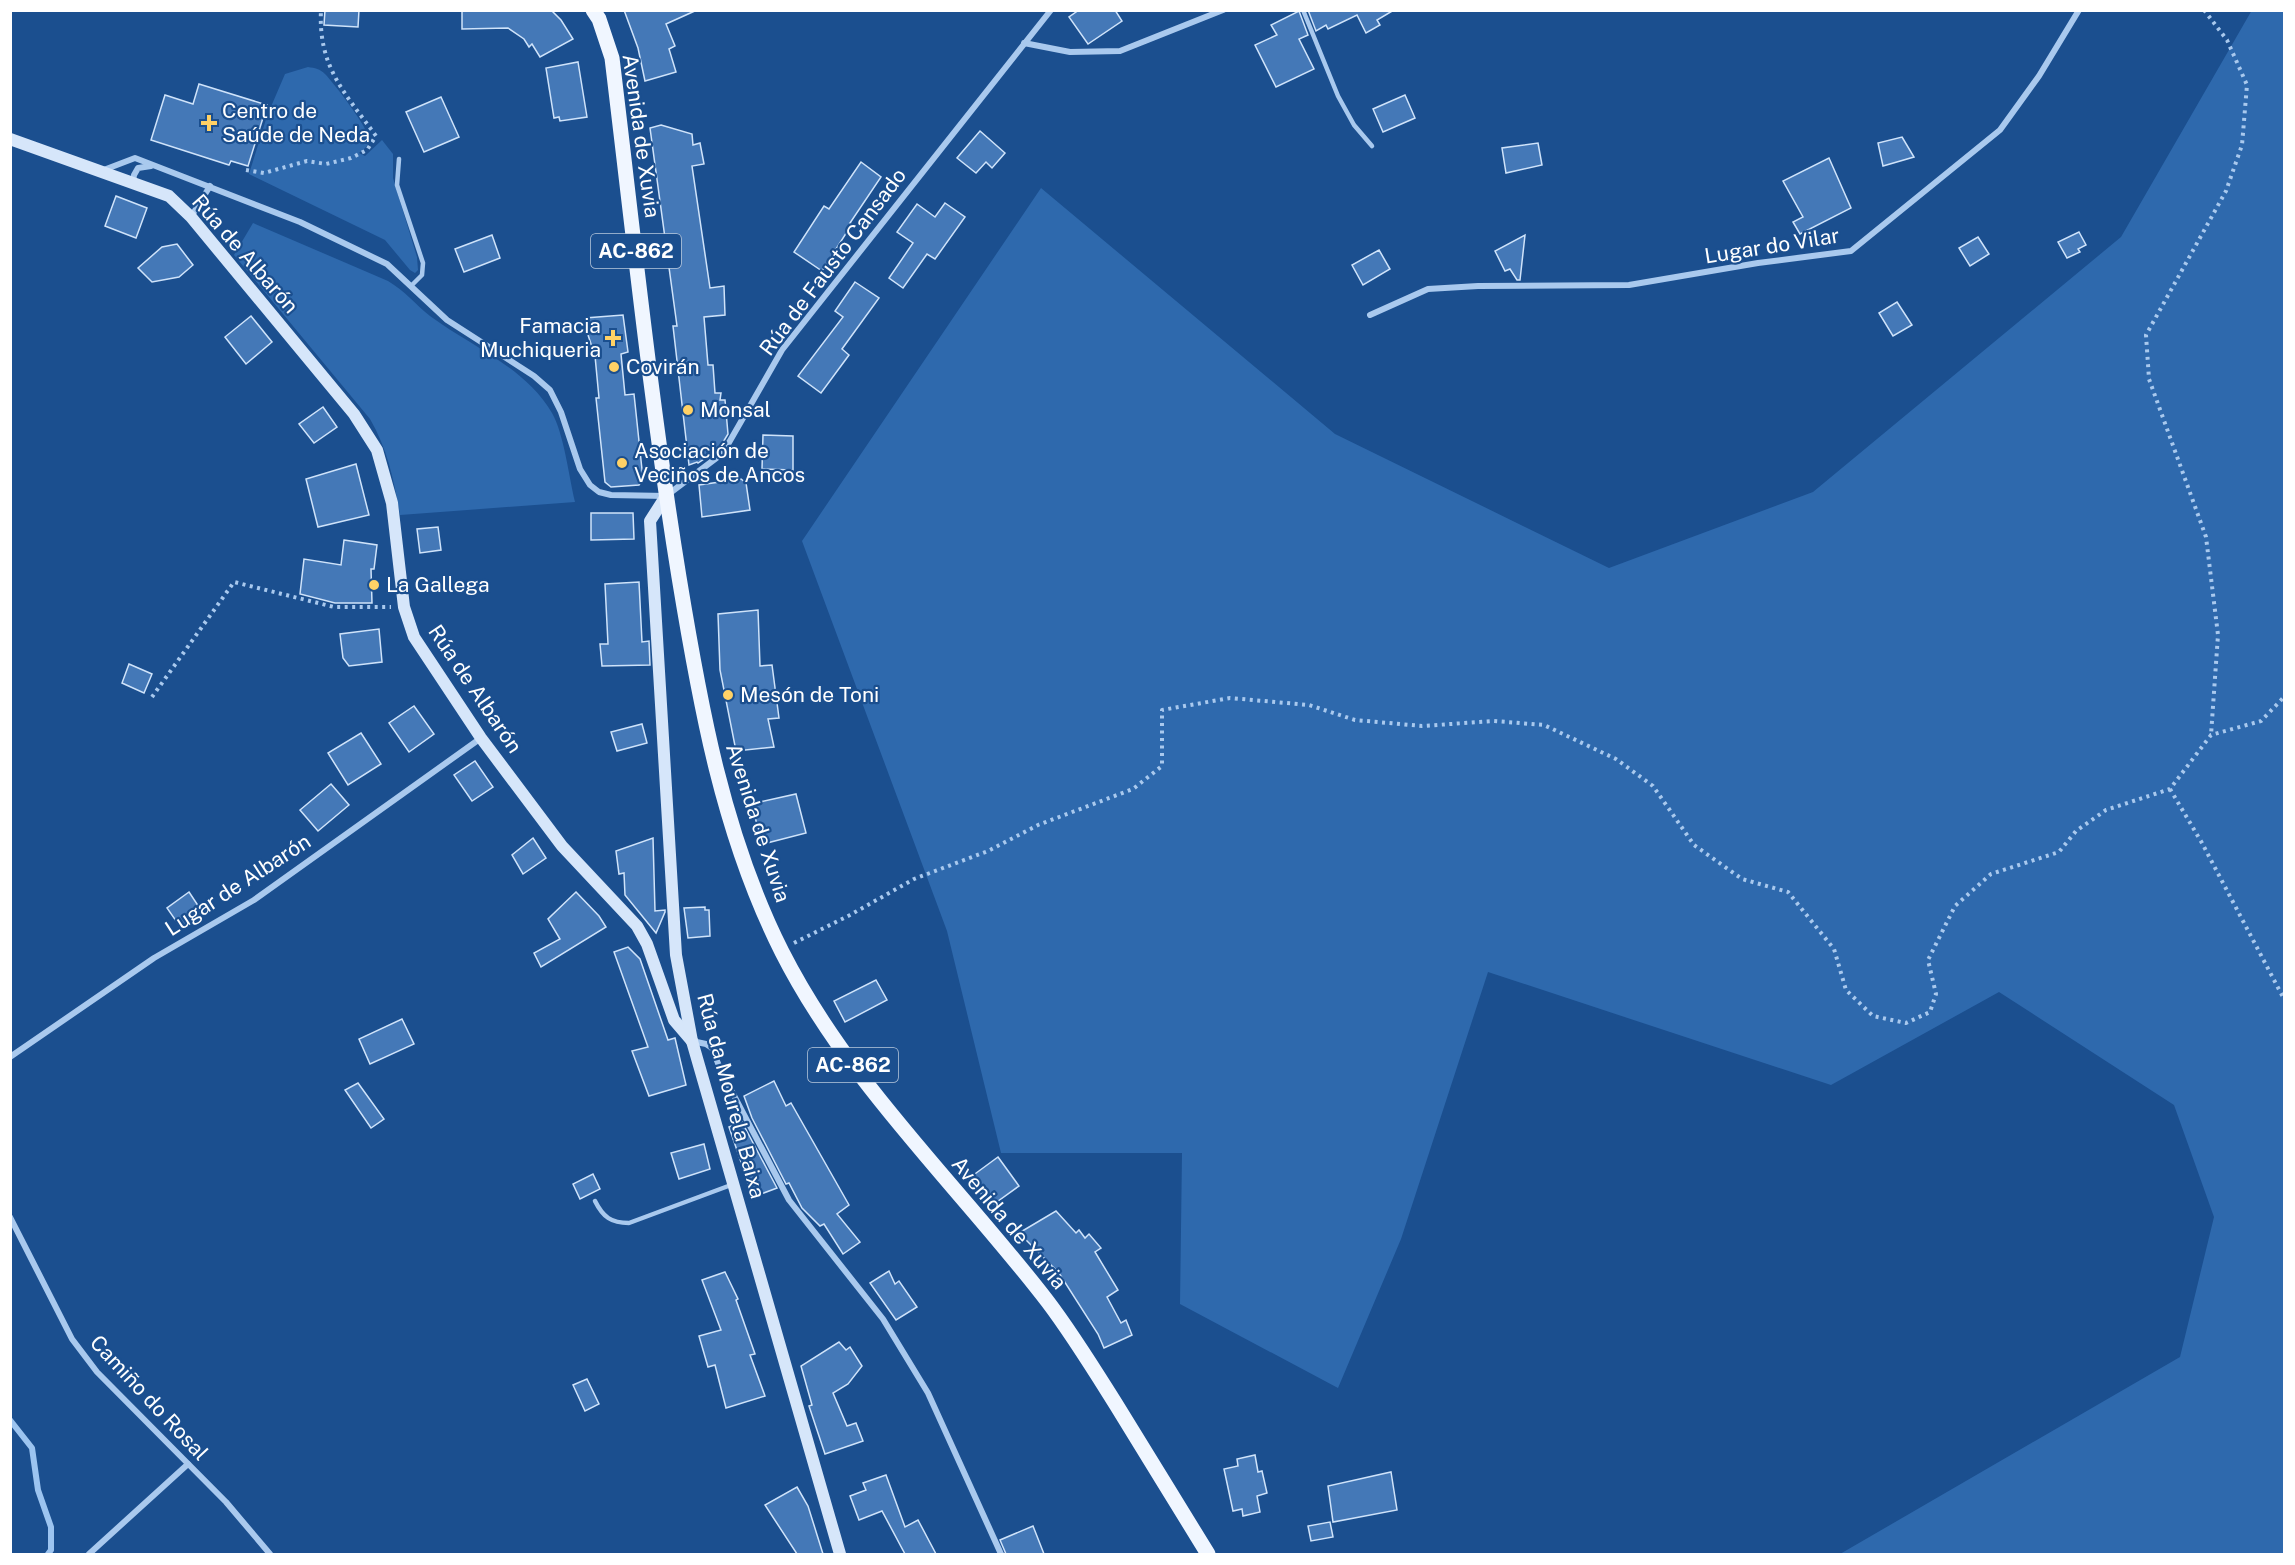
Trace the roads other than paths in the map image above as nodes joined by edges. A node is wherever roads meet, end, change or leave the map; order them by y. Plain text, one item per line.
1 (593, 10) edge
2 (1051, 10) edge
3 (1222, 10) edge
4 (1303, 10) edge
5 (2079, 10) edge
6 (1024, 43) junction
7 (10, 139) edge
8 (1372, 146) dead end
9 (399, 159) dead end
10 (152, 165) junction
11 (101, 171) junction
12 (133, 183) junction
13 (210, 186) junction
14 (191, 217) junction
15 (411, 286) junction
16 (1370, 315) dead end
17 (666, 496) junction
18 (481, 738) junction
19 (692, 1041) junction
20 (10, 1057) edge
21 (733, 1184) junction
22 (595, 1201) dead end
23 (10, 1217) edge
24 (188, 1464) junction
25 (89, 1554) edge
26 (270, 1554) edge
27 (840, 1554) edge
28 (1001, 1554) edge
29 (1208, 1554) edge

1 - 17 main road, Avenida de Xuvia / AC-862
2 - 6 street, Rúa de Fausto Cansado
3 - 6 street
4 - 8 lane
5 - 16 street, Lugar do Vilar
6 - 17 street, Rúa de Fausto Cansado
7 - 11 street, Rúa de Albarón
9 - 15 lane
10 - 11 street
10 - 12 street
10 - 13 street
11 - 12 street, Rúa de Albarón
12 - 14 street, Rúa de Albarón
13 - 14 street
13 - 15 street
14 - 18 street, Rúa de Albarón
15 - 17 street
17 - 19 street, Rúa da Mourela Baixa
17 - 29 main road, Avenida de Xuvia / AC-862
18 - 19 street, Rúa de Albarón
18 - 20 street, Lugar de Albarón
19 - 21 street, Rúa da Mourela Baixa
19 - 28 street
21 - 22 lane
21 - 27 street, Rúa da Mourela Baixa
23 - 24 street, Camiño do Rosal
24 - 25 street
24 - 26 street, Camiño do Rosal

